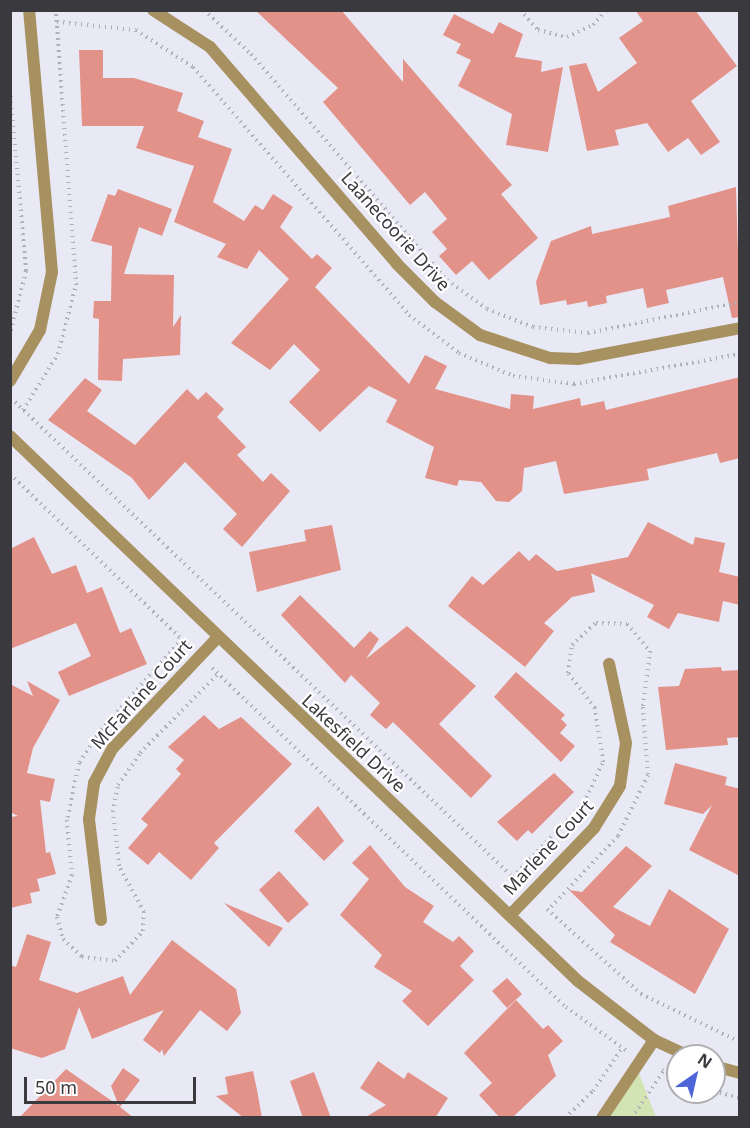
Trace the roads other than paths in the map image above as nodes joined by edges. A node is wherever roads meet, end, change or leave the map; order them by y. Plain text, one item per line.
1 (29, 10) edge
2 (153, 10) edge
3 (740, 328) edge
4 (10, 381) edge
5 (10, 436) edge
6 (217, 638) junction
7 (609, 664) dead end
8 (510, 915) junction
9 (101, 920) dead end
10 (654, 1040) junction
11 (666, 1046) edge
12 (602, 1118) edge

1 - 4 street
2 - 3 street, Laanecoorie Drive
5 - 6 street, Lakesfield Drive
6 - 8 street, Lakesfield Drive
6 - 9 street, McFarlane Court
7 - 8 street, Marlene Court
8 - 10 street, Lakesfield Drive
10 - 11 street, Lakesfield Drive
10 - 12 street

